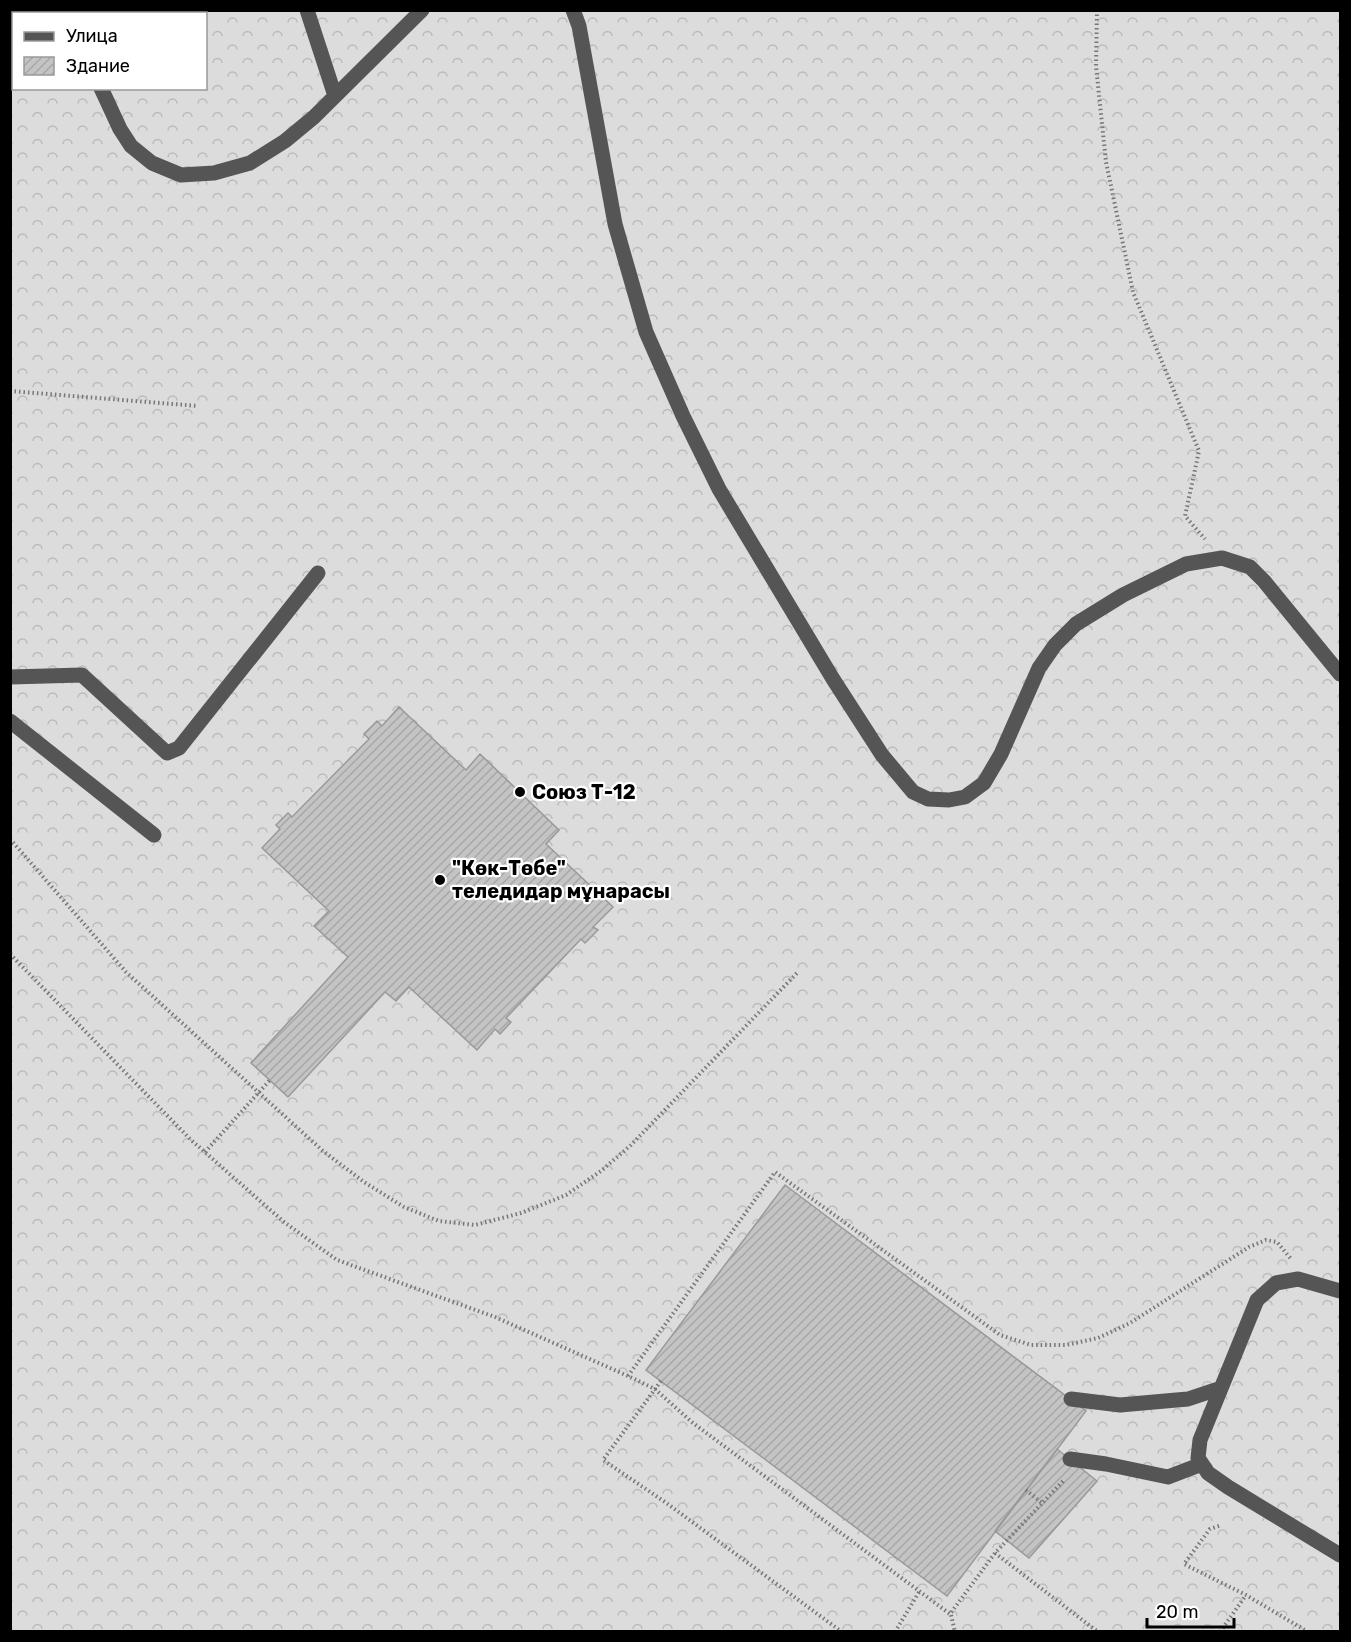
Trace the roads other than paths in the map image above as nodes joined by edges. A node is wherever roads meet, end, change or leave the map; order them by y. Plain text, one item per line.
1 (307, 10) edge
2 (422, 10) edge
3 (573, 10) edge
4 (102, 90) edge
5 (335, 96) junction
6 (318, 573) dead end
7 (1341, 674) edge
8 (10, 676) edge
9 (10, 721) edge
10 (154, 835) dead end
11 (1341, 1292) edge
12 (1221, 1388) junction
13 (1071, 1399) dead end
14 (1202, 1464) junction
15 (1070, 1466) road end
16 (1341, 1555) edge

1 - 5 lane
2 - 5 lane
3 - 7 lane
4 - 5 lane
6 - 8 lane
9 - 10 lane
11 - 12 lane
12 - 13 lane
12 - 14 lane
14 - 15 lane
14 - 16 lane

